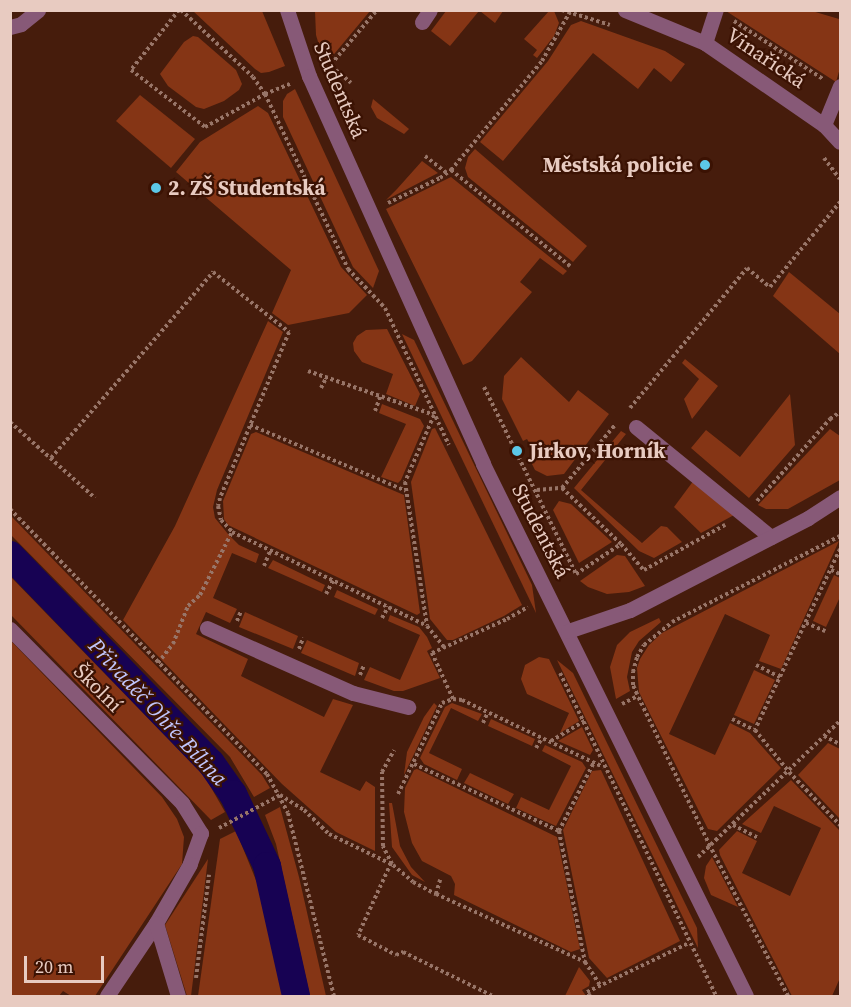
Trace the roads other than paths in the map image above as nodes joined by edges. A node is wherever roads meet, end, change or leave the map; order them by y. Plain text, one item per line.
1 (38, 10) edge
2 (286, 10) edge
3 (625, 10) edge
4 (722, 14) edge
5 (10, 27) edge
6 (705, 43) junction
7 (840, 88) edge
8 (825, 125) junction
9 (840, 142) edge
10 (636, 427) dead end
11 (840, 497) edge
12 (771, 537) junction
13 (207, 628) dead end
14 (10, 629) edge
15 (568, 631) junction
16 (408, 707) dead end
17 (156, 923) junction
18 (107, 996) edge
19 (178, 996) edge
20 (746, 996) edge

1 - 5 street
2 - 15 street, Studentská
3 - 6 street, Vinařická
4 - 6 street
6 - 8 street, Vinařická
7 - 8 street
8 - 9 street, Vinařická
10 - 12 street
11 - 12 street
12 - 15 street
13 - 16 street
14 - 17 street, Školní
15 - 20 street, Studentská
17 - 18 street
17 - 19 street

